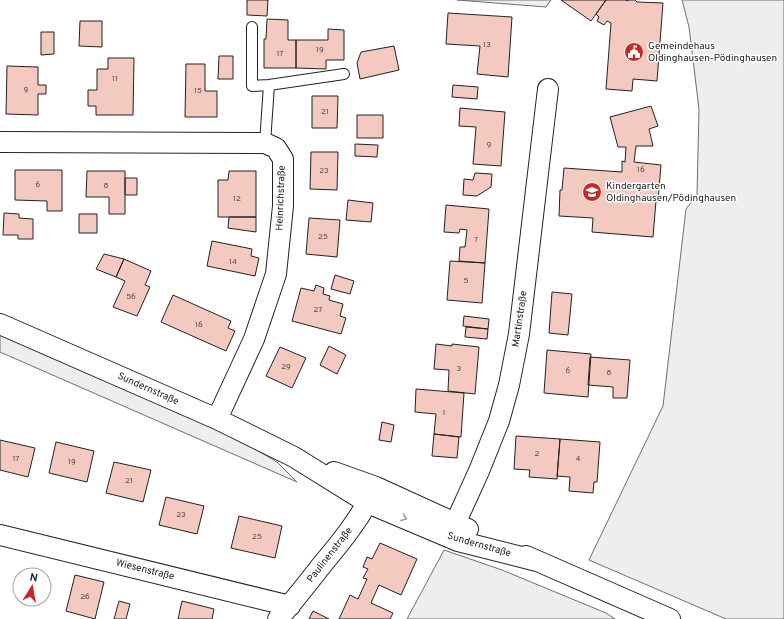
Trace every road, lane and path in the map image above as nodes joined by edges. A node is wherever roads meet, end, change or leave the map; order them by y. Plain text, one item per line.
1 (252, 27) dead end
2 (344, 74) dead end
3 (269, 85) junction
4 (548, 89) dead end
5 (0, 142) edge
6 (264, 143) junction
7 (0, 324) edge
8 (216, 419) junction
9 (372, 495) junction
10 (452, 530) junction
11 (0, 535) edge
12 (284, 612) edge
13 (670, 619) edge

1 - 3 lane
2 - 3 lane
3 - 6 lane
4 - 10 street, Martinstraße
5 - 6 street
6 - 8 street, Heinrichstraße
7 - 8 street, Sundernstraße
8 - 9 street, Sundernstraße
9 - 10 street, Sundernstraße
9 - 12 street, Paulinenstraße
10 - 13 street, Sundernstraße
11 - 12 street, Wiesenstraße

